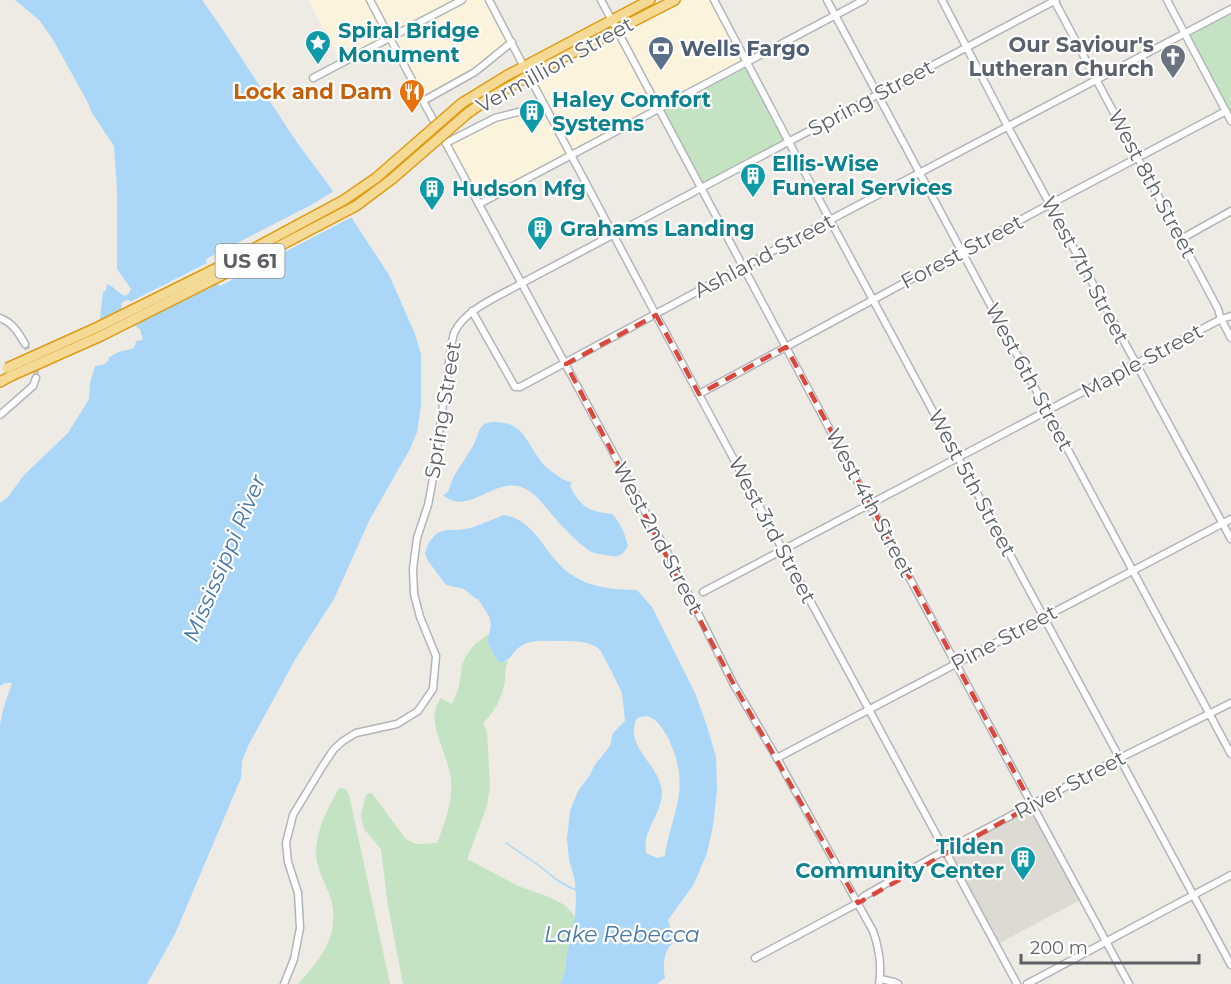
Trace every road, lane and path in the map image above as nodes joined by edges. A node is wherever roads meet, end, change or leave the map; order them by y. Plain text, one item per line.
1 (370, 0) edge
2 (462, 0) edge
3 (489, 0) edge
4 (601, 0) edge
5 (650, 0) edge
6 (675, 0) edge
7 (714, 0) edge
8 (827, 0) edge
9 (864, 0) edge
10 (942, 0) edge
11 (1055, 0) edge
12 (1167, 0) edge
13 (1231, 9) edge
14 (835, 15) junction
15 (612, 20) junction
16 (618, 30) junction
17 (1185, 33) junction
18 (390, 38) junction
19 (512, 42) junction
20 (967, 48) junction
21 (747, 62) junction
22 (526, 71) junction
23 (313, 78) dead end
24 (1096, 80) junction
25 (879, 95) junction
26 (423, 101) junction
27 (543, 103) junction
28 (659, 109) junction
29 (1226, 111) junction
30 (1231, 121) edge
31 (1008, 127) junction
32 (789, 142) junction
33 (446, 143) junction
34 (571, 155) junction
35 (1137, 157) junction
36 (921, 173) junction
37 (702, 188) junction
38 (479, 204) junction
39 (1050, 204) junction
40 (1231, 211) edge
41 (830, 220) junction
42 (614, 235) junction
43 (1181, 239) junction
44 (962, 252) junction
45 (743, 267) junction
46 (522, 283) junction
47 (873, 299) junction
48 (472, 311) junction
49 (656, 315) junction
50 (1231, 316) edge
51 (0, 318) edge
52 (1221, 319) junction
53 (1231, 338) edge
54 (25, 344) tunnel mouth
55 (786, 346) junction
56 (566, 364) junction
57 (1136, 364) junction
58 (6, 372) edge
59 (36, 378) dead end
60 (0, 382) edge
61 (699, 394) junction
62 (1048, 412) junction
63 (0, 415) edge
64 (959, 458) junction
65 (870, 505) junction
66 (1231, 519) edge
67 (1223, 523) junction
68 (1231, 539) edge
69 (783, 550) junction
70 (1132, 571) junction
71 (703, 592) dead end
72 (1044, 616) junction
73 (956, 663) junction
74 (1231, 703) edge
75 (868, 710) junction
76 (1209, 714) junction
77 (1231, 754) edge
78 (777, 758) junction
79 (1120, 758) junction
80 (1032, 805) junction
81 (944, 851) junction
82 (1231, 875) edge
83 (1194, 894) junction
84 (858, 903) junction
85 (1107, 941) junction
86 (755, 958) dead end
87 (1231, 965) edge
88 (879, 982) edge
89 (284, 984) edge
90 (898, 984) edge
91 (1017, 984) edge
92 (1027, 984) edge
93 (1129, 984) edge

1 - 18 street, West 2nd Street
2 - 18 street
3 - 19 street, West 3rd Street
4 - 15 street, West 4th Street
5 - 15 highway, Vermillion Street / US 61
6 - 16 highway, Vermillion Street / US 61
7 - 21 street, West 5th Street
8 - 14 street, West 6th Street
9 - 14 street
10 - 20 street, West 7th Street
11 - 20 street, Spring Street
11 - 24 street, West 8th Street
12 - 17 street
13 - 17 street, Ashland Street
14 - 21 street
14 - 25 street, West 6th Street
15 - 16 street, West 4th Street
15 - 22 highway, Vermillion Street / US 61
16 - 22 highway, Vermillion Street / US 61
16 - 28 street, West 4th Street
17 - 24 street, Ashland Street
17 - 29 street
18 - 23 street
18 - 26 street, West 2nd Street
19 - 22 street, West 3rd Street
19 - 26 street, Vermillion Street
20 - 25 street, Spring Street
20 - 31 street, West 7th Street
21 - 28 street
21 - 32 street, West 5th Street
22 - 27 street, West 3rd Street
22 - 58 highway, Vermillion Street / US 61, bridge
22 - 58 highway, Vermillion Street / US 61, bridge
24 - 31 street, Ashland Street
24 - 35 street, West 8th Street
25 - 32 street, Spring Street
25 - 36 street, West 6th Street
26 - 33 street, West 2nd Street
27 - 33 street, Vermillion Street
27 - 34 street, West 3rd Street
28 - 34 street
28 - 37 street, West 4th Street
29 - 30 street
29 - 35 street, Forest Street
31 - 36 street, Ashland Street
31 - 39 street, West 7th Street
32 - 37 street, Spring Street
32 - 41 street, West 5th Street
33 - 38 street, West 2nd Street
34 - 38 street
34 - 42 street, West 3rd Street
35 - 39 street, Forest Street
35 - 43 street, West 8th Street
36 - 41 street, Ashland Street
36 - 44 street, West 6th Street
37 - 42 street, Spring Street
37 - 45 street, West 4th Street
38 - 46 street, West 2nd Street
39 - 44 street, Forest Street
39 - 57 street, West 7th Street
40 - 43 street
41 - 45 street, Ashland Street
41 - 47 street, West 5th Street
42 - 46 street, Spring Street
42 - 49 street, West 3rd Street
43 - 52 street, West 8th Street
44 - 47 street, Forest Street
44 - 62 street, West 6th Street
45 - 49 street, Ashland Street
45 - 55 street, West 4th Street
46 - 48 street, Spring Street
46 - 56 street, West 2nd Street
47 - 55 street, Forest Street
47 - 64 street, West 5th Street
48 - 56 street, Ashland Street
48 - 89 street, Spring Street
49 - 56 street, Ashland Street
49 - 61 street, West 3rd Street
50 - 52 street, Maple Street
51 - 54 street
52 - 53 street, West 8th Street
52 - 57 street, Maple Street
55 - 61 street, Forest Street
55 - 65 street, West 4th Street
56 - 78 street, West 2nd Street
57 - 62 street, Maple Street
57 - 67 street, West 7th Street
58 - 60 highway, US 61
59 - 63 street
61 - 69 street, West 3rd Street
62 - 64 street, Maple Street
62 - 70 street, West 6th Street
64 - 65 street, Maple Street
64 - 72 street, West 5th Street
65 - 69 street, Maple Street
65 - 73 street, West 4th Street
66 - 67 street, Pine Street
67 - 68 street, West 7th Street
67 - 70 street, Pine Street
69 - 71 street, Maple Street
69 - 75 street, West 3rd Street
70 - 72 street, Pine Street
70 - 76 street, West 6th Street
72 - 73 street, Pine Street
72 - 79 street, West 5th Street
73 - 75 street, Pine Street
73 - 80 street, West 4th Street
74 - 76 street, River Street
75 - 78 street, Pine Street
75 - 81 street, West 3rd Street
76 - 77 street, West 6th Street
76 - 79 street, River Street
78 - 84 street, West 2nd Street
79 - 80 street, River Street
79 - 83 street, West 5th Street
80 - 81 street, River Street
80 - 85 street, West 4th Street
81 - 84 street, River Street
81 - 91 street, West 3rd Street
82 - 83 street
83 - 85 street
83 - 87 street, West 5th Street
84 - 86 street, River Street
84 - 88 street, West 2nd Street
85 - 92 street
85 - 93 street, West 4th Street
88 - 90 street

